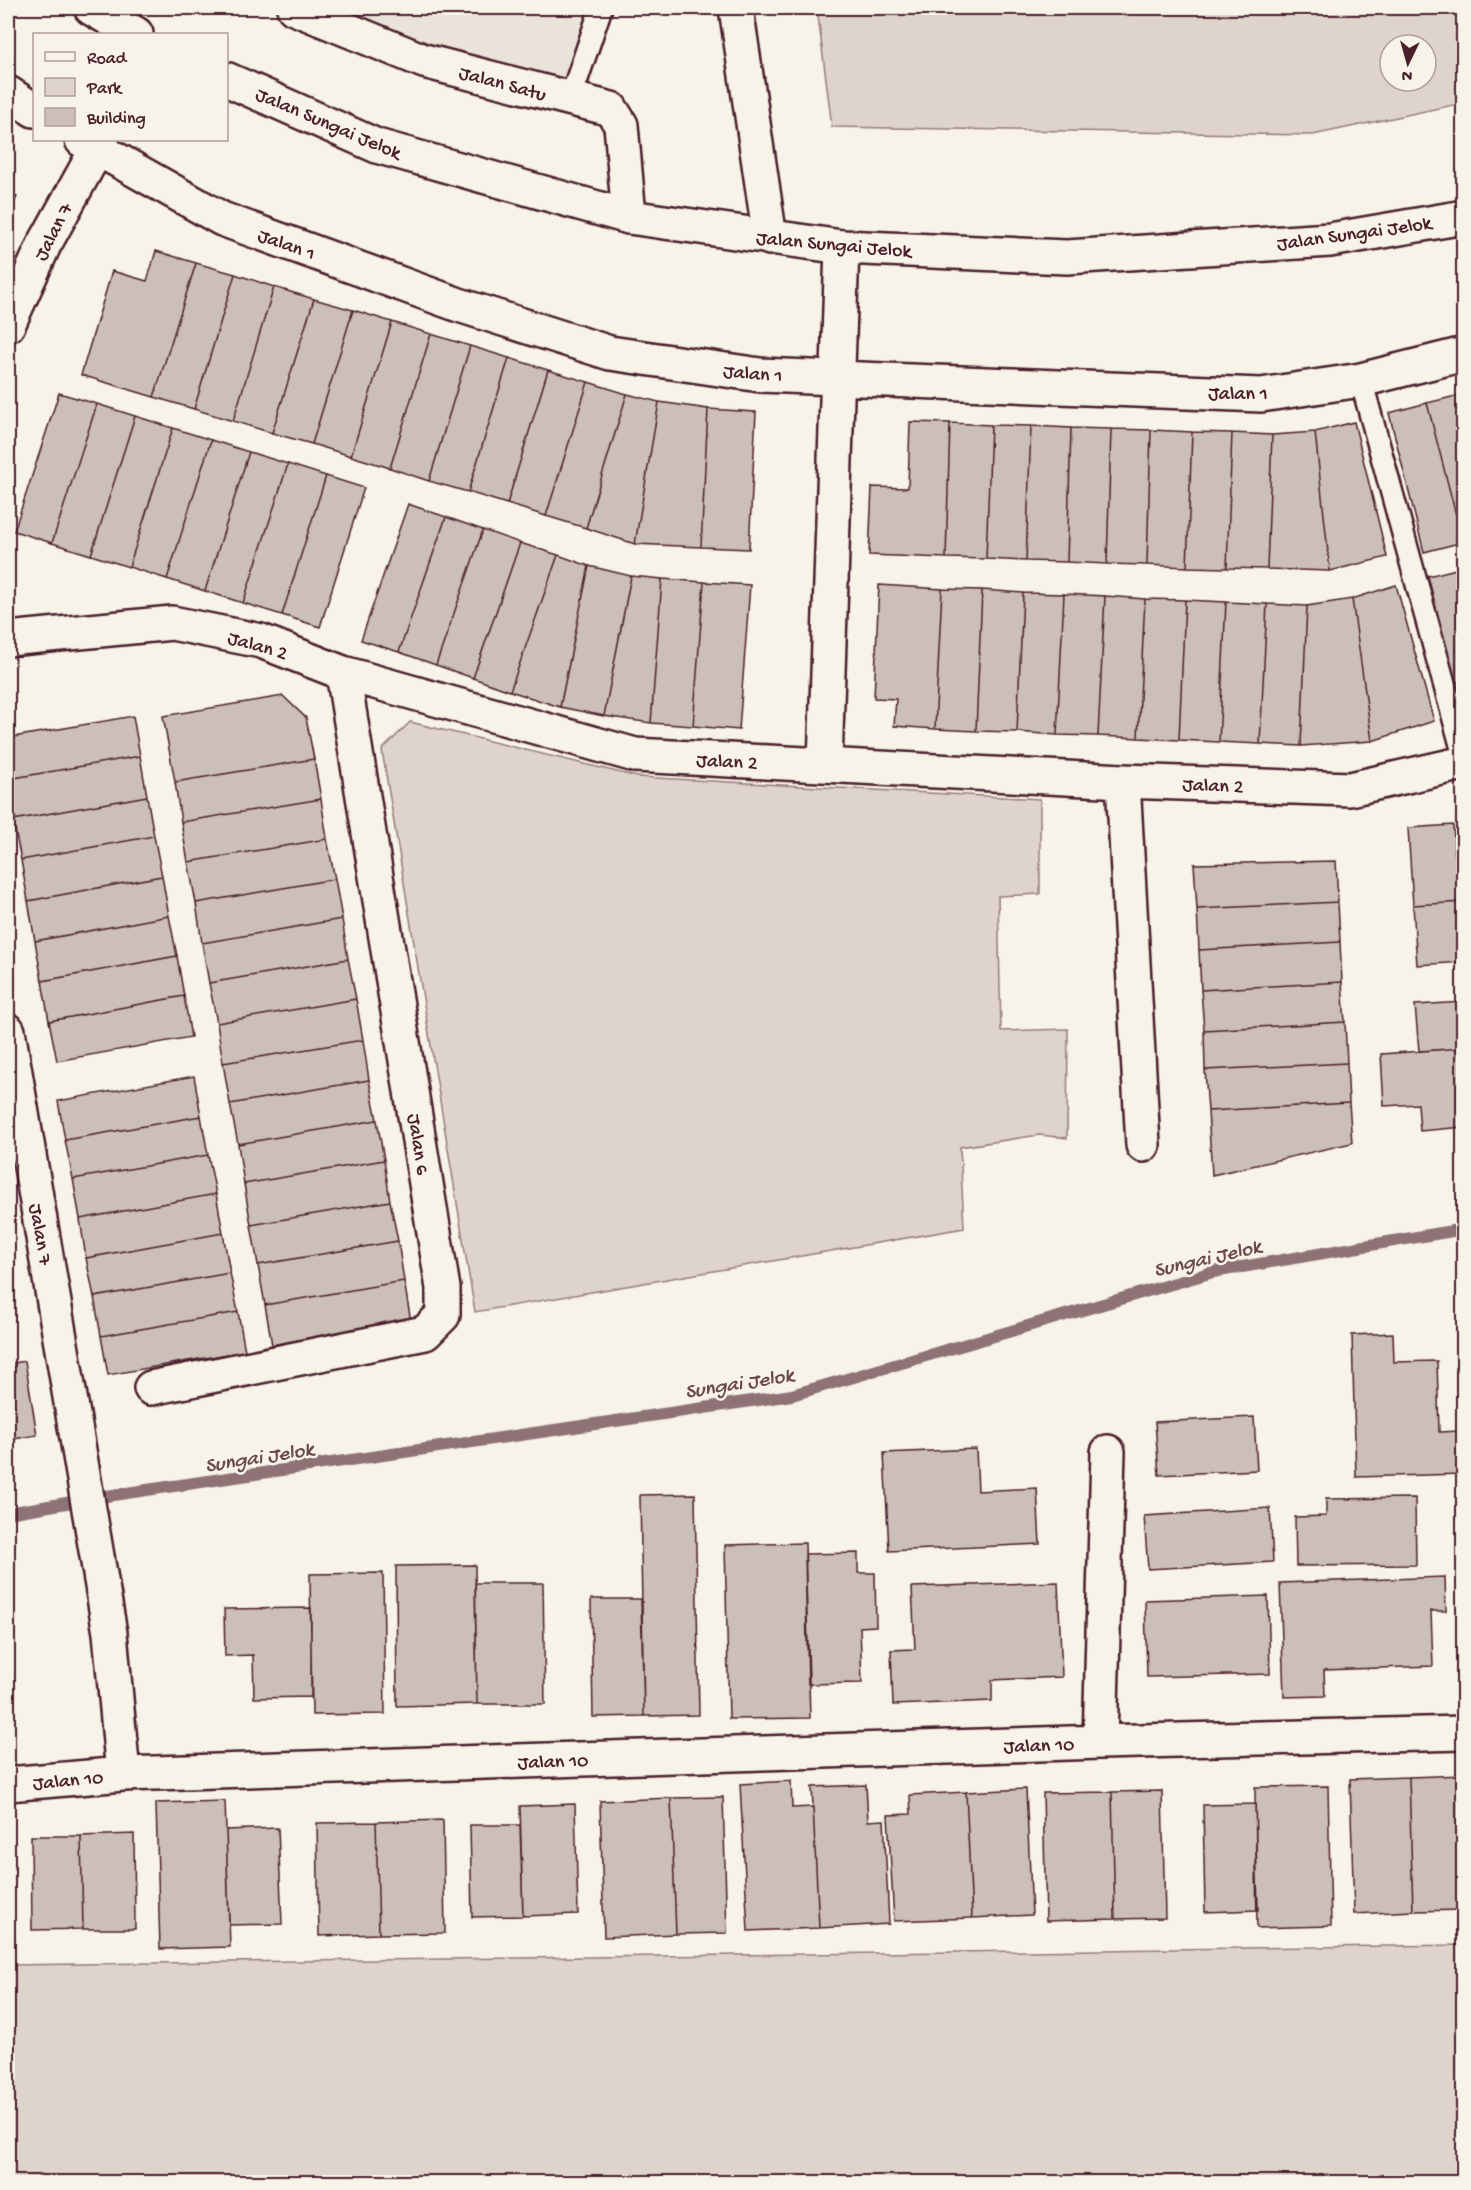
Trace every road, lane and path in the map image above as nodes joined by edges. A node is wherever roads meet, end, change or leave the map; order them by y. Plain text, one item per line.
1 (91, 8) edge
2 (294, 8) edge
3 (602, 8) edge
4 (736, 8) edge
5 (134, 33) edge
6 (228, 80) edge
7 (8, 93) edge
8 (570, 100) junction
9 (33, 109) edge
10 (94, 142) edge
11 (629, 217) junction
12 (1464, 217) edge
13 (770, 238) junction
14 (842, 247) junction
15 (8, 325) edge
16 (1464, 354) edge
17 (838, 377) junction
18 (1361, 380) junction
19 (8, 639) edge
20 (343, 674) junction
21 (1464, 756) edge
22 (1464, 764) edge
23 (825, 765) junction
24 (1123, 781) junction
25 (8, 1031) edge
26 (1143, 1144) dead end
27 (151, 1388) dead end
28 (1108, 1452) dead end
29 (1464, 1733) edge
30 (1100, 1742) junction
31 (123, 1774) junction
32 (8, 1784) edge

1 - 5 street
2 - 8 street, Jalan Satu
3 - 8 lane
4 - 13 street
6 - 11 street, Jalan Sungai Jelok
7 - 9 street
8 - 11 street, Jalan Satu
10 - 15 street, Jalan 7
10 - 17 street, Jalan 1
11 - 13 street, Jalan Sungai Jelok
12 - 14 street, Jalan Sungai Jelok
13 - 14 street, Jalan Sungai Jelok
14 - 17 street
16 - 18 street, Jalan 1
17 - 18 street, Jalan 1
17 - 23 street
18 - 21 lane
19 - 20 street, Jalan 2
20 - 23 street, Jalan 2
20 - 27 street, Jalan 6
22 - 24 street, Jalan 2
23 - 24 street, Jalan 2
24 - 26 street
25 - 31 street, Jalan 7
28 - 30 street, Jalan 10
29 - 30 street, Jalan 10
30 - 31 street, Jalan 10
31 - 32 street, Jalan 10

